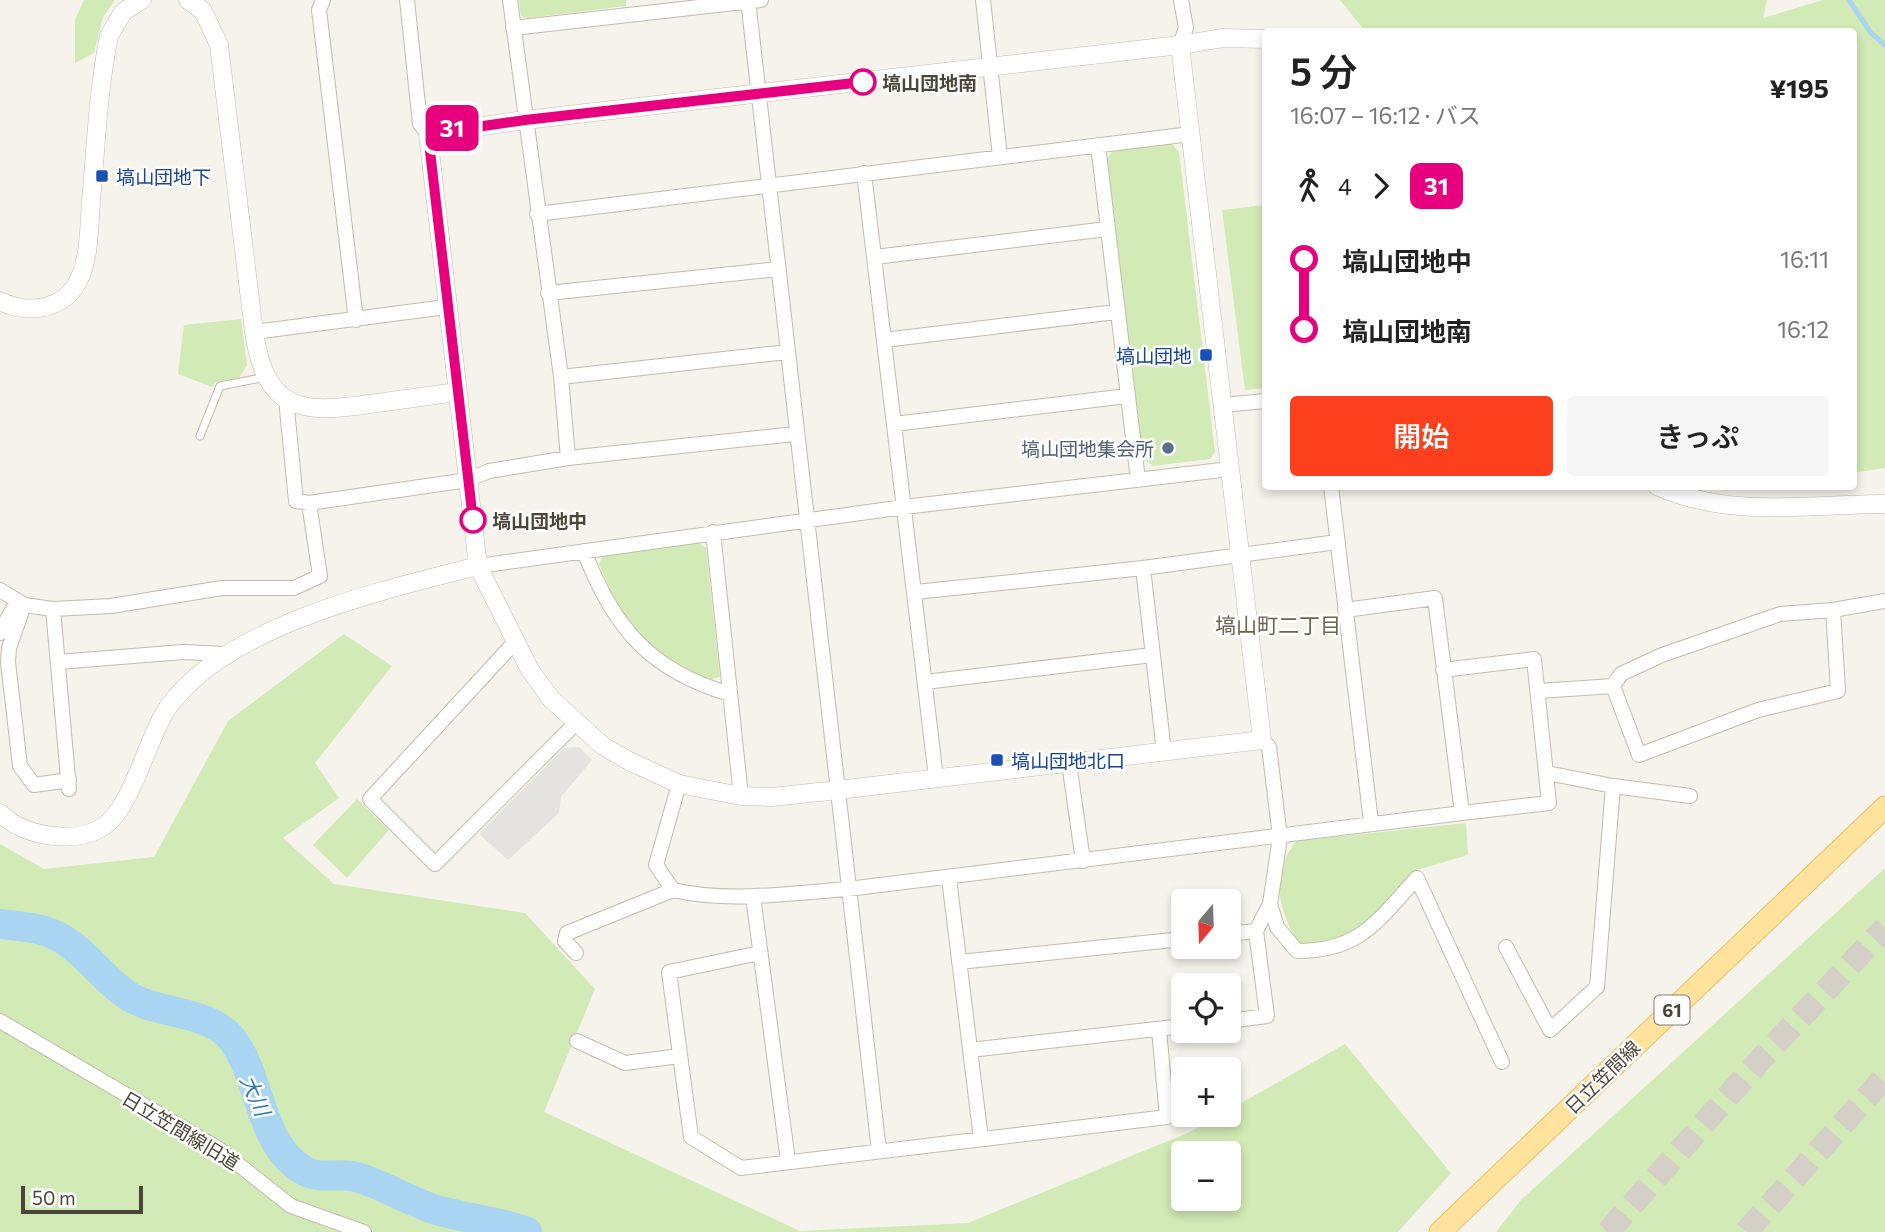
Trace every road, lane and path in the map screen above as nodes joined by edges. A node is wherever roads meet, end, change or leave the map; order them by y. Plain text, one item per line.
1 (142, 0) edge
2 (188, 0) edge
3 (323, 0) edge
4 (407, 0) edge
5 (510, 0) edge
6 (983, 0) edge
7 (1181, 0) edge
8 (752, 1) edge
9 (513, 28) junction
10 (1262, 39) edge
11 (1181, 45) junction
12 (990, 67) junction
13 (759, 94) junction
14 (525, 120) junction
15 (428, 134) junction
16 (1191, 134) junction
17 (1098, 145) junction
18 (1000, 157) junction
19 (864, 173) junction
20 (769, 183) junction
21 (537, 214) junction
22 (1107, 229) junction
23 (875, 257) junction
24 (778, 269) junction
25 (548, 293) junction
26 (0, 301) edge
27 (446, 307) junction
28 (1116, 312) junction
29 (355, 320) junction
30 (254, 332) junction
31 (884, 340) junction
32 (787, 352) junction
33 (267, 377) junction
34 (561, 377) junction
35 (457, 392) junction
36 (1127, 396) junction
37 (286, 399) junction
38 (1262, 401) edge
39 (1223, 405) junction
40 (894, 424) junction
41 (795, 434) junction
42 (201, 436) dead end
43 (568, 458) junction
44 (1230, 469) junction
45 (468, 480) junction
46 (1138, 480) junction
47 (1331, 490) edge
48 (1665, 490) edge
49 (309, 503) junction
50 (1885, 504) edge
51 (904, 507) junction
52 (806, 520) junction
53 (713, 532) junction
54 (1337, 542) junction
55 (584, 551) junction
56 (1240, 556) junction
57 (478, 566) junction
58 (1143, 568) junction
59 (0, 590) edge
60 (916, 592) junction
61 (1885, 601) edge
62 (20, 603) junction
63 (53, 609) junction
64 (1345, 610) junction
65 (1833, 610) junction
66 (0, 633) edge
67 (514, 643) junction
68 (225, 654) junction
69 (1153, 655) junction
70 (58, 662) junction
71 (1443, 670) junction
72 (925, 681) junction
73 (1613, 686) junction
74 (1539, 691) junction
75 (730, 694) junction
76 (575, 724) junction
77 (1262, 740) junction
78 (1164, 752) junction
79 (1069, 764) junction
80 (1547, 773) junction
81 (936, 778) junction
82 (679, 784) junction
83 (1612, 786) junction
84 (838, 790) junction
85 (741, 796) junction
86 (1690, 796) dead end
87 (1885, 807) edge
88 (0, 813) edge
89 (1462, 813) junction
90 (1371, 822) junction
91 (1280, 837) junction
92 (1083, 861) junction
93 (949, 878) junction
94 (848, 888) junction
95 (673, 890) junction
96 (753, 896) junction
97 (1270, 904) junction
98 (1256, 931) junction
99 (1241, 933) edge
100 (1171, 940) edge
101 (1506, 947) dead end
102 (576, 953) dead end
103 (760, 953) junction
104 (959, 962) junction
105 (1241, 1019) edge
106 (0, 1021) edge
107 (1171, 1028) edge
108 (1159, 1030) junction
109 (577, 1041) dead end
110 (970, 1050) junction
111 (680, 1056) junction
112 (1502, 1062) dead end
113 (981, 1139) junction
114 (879, 1151) junction
115 (788, 1161) junction
116 (364, 1232) edge
117 (1440, 1232) edge

1 - 26 street
2 - 30 street
3 - 29 street
4 - 15 street
5 - 9 street
6 - 12 street
7 - 11 street
8 - 9 street
8 - 13 street
9 - 14 street
10 - 11 street
11 - 12 street
11 - 16 street
12 - 13 street
12 - 18 street
13 - 14 street
13 - 20 street
14 - 15 street
14 - 21 street
15 - 27 street
16 - 17 street
16 - 39 street
17 - 18 street
17 - 22 street
18 - 19 street
19 - 20 street
19 - 23 street
20 - 21 street
20 - 24 street
21 - 25 street
22 - 23 street
22 - 28 street
23 - 31 street
24 - 25 street
24 - 32 street
25 - 34 street
27 - 29 street
27 - 35 street
28 - 31 street
28 - 36 street
29 - 30 street
30 - 33 street
31 - 40 street
32 - 34 street
32 - 41 street
33 - 37 street
33 - 42 lane
34 - 43 street
35 - 37 street
35 - 45 street
36 - 40 street
36 - 46 street
37 - 49 street
38 - 39 street
39 - 44 street
40 - 51 street
41 - 43 street
41 - 52 street
43 - 45 street
44 - 46 street
44 - 56 street
45 - 49 street
45 - 57 street
46 - 51 street
47 - 54 street
48 - 50 street
49 - 63 street
51 - 52 street
51 - 60 street
52 - 53 street
52 - 84 street
53 - 55 street
53 - 75 street
54 - 56 street
54 - 64 street
55 - 57 street
55 - 75 street
56 - 58 street
56 - 77 street
57 - 67 street
57 - 68 street
58 - 60 street
58 - 69 street
59 - 62 street
60 - 72 street
61 - 65 street
62 - 63 street
62 - 66 street
62 - 70 street
63 - 70 street
64 - 71 street
64 - 90 street
65 - 73 street
65 - 73 street
67 - 76 street
67 - 76 street
68 - 70 street
68 - 88 street
69 - 72 street
69 - 78 street
71 - 74 street
71 - 89 street
72 - 81 street
73 - 74 street
74 - 80 street
75 - 85 street
76 - 82 street
77 - 78 street
77 - 91 street
78 - 79 street
79 - 81 street
79 - 92 street
80 - 83 street
80 - 89 street
81 - 84 street
82 - 85 street
82 - 95 street
83 - 86 street
83 - 101 street
84 - 85 street
84 - 94 street
87 - 117 main road, 日立笠間線 / 61
89 - 90 street
90 - 91 street
91 - 92 street
91 - 97 street
92 - 93 street
93 - 94 street
93 - 104 street
94 - 96 street
94 - 114 street
95 - 96 street
95 - 102 street
96 - 103 street
97 - 98 street
97 - 112 street
98 - 99 street
98 - 105 street
100 - 104 street
103 - 111 street
103 - 115 street
104 - 110 street
106 - 116 street, 日立笠間線旧道
107 - 108 street
108 - 110 street
108 - 113 street
109 - 111 street
110 - 113 street
111 - 115 street
113 - 114 street
114 - 115 street

